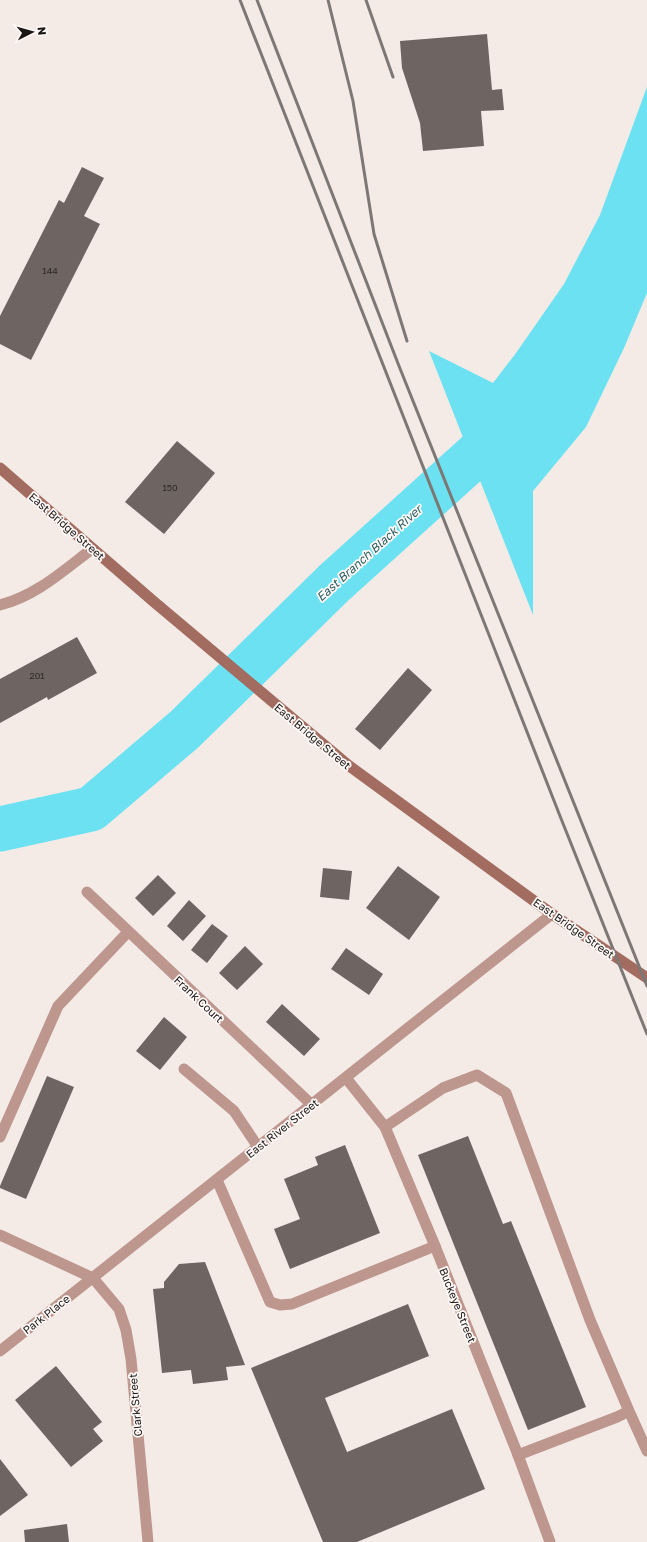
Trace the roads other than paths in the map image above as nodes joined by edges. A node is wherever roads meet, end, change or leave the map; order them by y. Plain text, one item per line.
1 (0, 468) edge
2 (92, 548) junction
3 (0, 605) edge
4 (87, 892) dead end
5 (552, 914) junction
6 (128, 932) junction
7 (647, 978) edge
8 (184, 1070) dead end
9 (346, 1078) junction
10 (312, 1105) junction
11 (385, 1128) junction
12 (0, 1137) edge
13 (258, 1147) junction
14 (217, 1180) junction
15 (0, 1235) edge
16 (435, 1246) junction
17 (93, 1278) junction
18 (0, 1351) edge
19 (629, 1410) junction
20 (647, 1451) edge
21 (518, 1455) junction
22 (148, 1542) edge
23 (550, 1542) edge

1 - 2 main road, East Bridge Street
2 - 3 street
2 - 5 main road, East Bridge Street
4 - 6 street, Frank Court
5 - 7 main road, East Bridge Street
5 - 9 street, East River Street
6 - 10 street, Frank Court
6 - 12 street
8 - 13 street
9 - 10 street, East River Street
9 - 11 street, Buckeye Street
10 - 13 street, East River Street
11 - 16 street, Buckeye Street
11 - 19 street
13 - 14 street, East River Street
14 - 16 street
14 - 17 street, East River Street
15 - 17 street
16 - 21 street, Buckeye Street
17 - 18 street, Park Place
17 - 22 street, Clark Street
19 - 20 street
19 - 21 street
21 - 23 street, Buckeye Street

